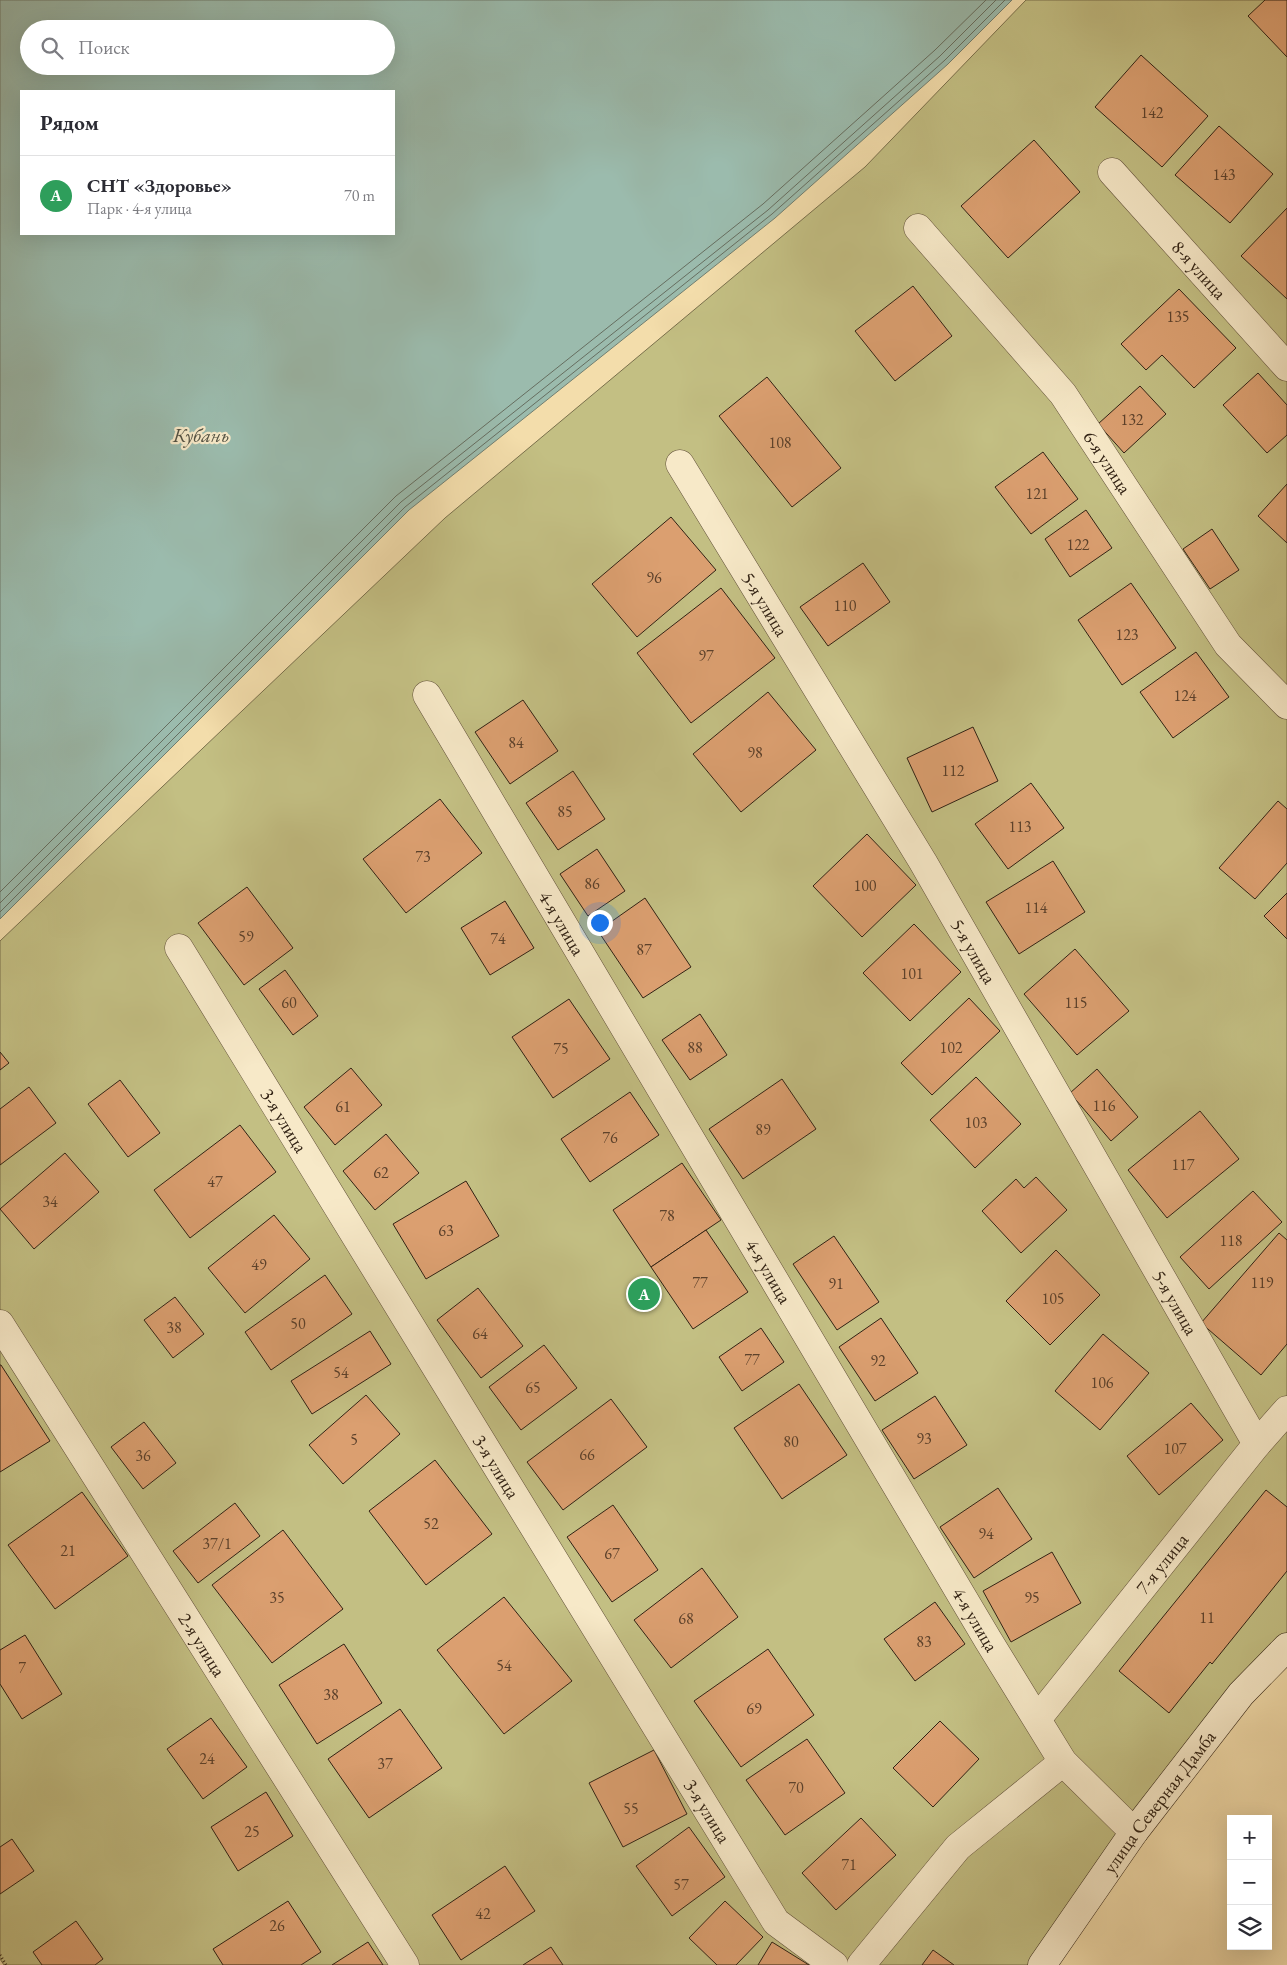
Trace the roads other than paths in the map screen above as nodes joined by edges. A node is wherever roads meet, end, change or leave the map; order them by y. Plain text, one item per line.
1 (1112, 172) dead end
2 (918, 228) dead end
3 (1287, 367) edge
4 (680, 464) dead end
5 (427, 695) dead end
6 (1287, 705) edge
7 (179, 948) dead end
8 (0, 1324) edge
9 (1287, 1410) edge
10 (1257, 1444) junction
11 (1287, 1647) edge
12 (1038, 1718) junction
13 (1063, 1762) junction
14 (1134, 1832) junction
15 (405, 1965) edge
16 (834, 1965) edge
17 (861, 1965) edge
18 (1042, 1965) edge

1 - 3 street, 8-я улица
2 - 6 street, 6-я улица
4 - 10 street, 5-я улица
5 - 12 street, 4-я улица
7 - 16 street, 3-я улица
8 - 15 street, 2-я улица
9 - 10 street, 7-я улица
10 - 12 street, 7-я улица
11 - 14 street, улица Северная Дамба
12 - 13 street, 4-я улица
13 - 14 street, 4-я улица
13 - 17 street
14 - 18 street, улица Северная Дамба

